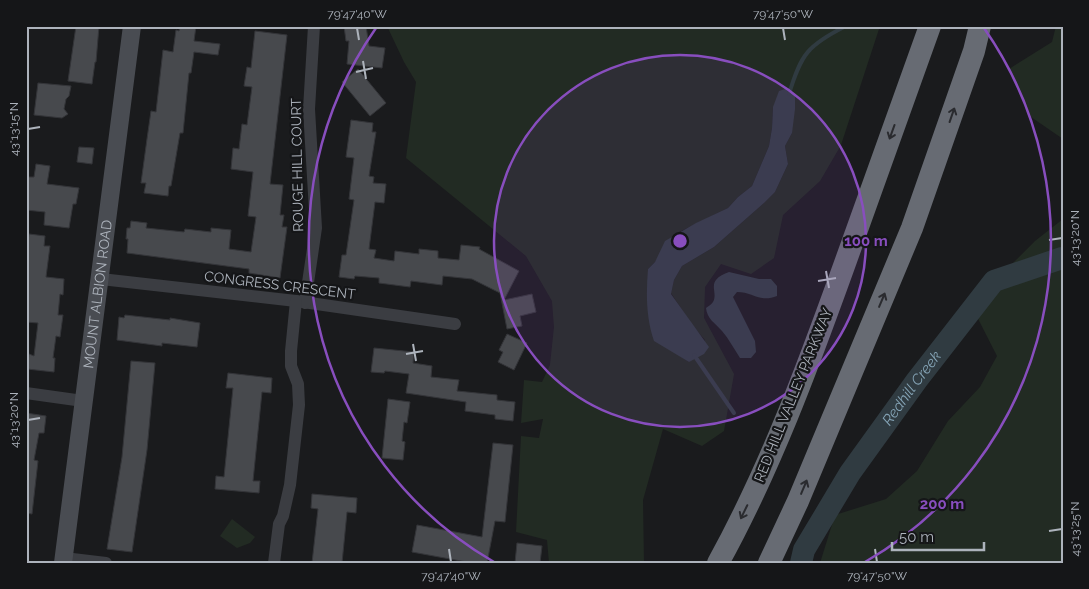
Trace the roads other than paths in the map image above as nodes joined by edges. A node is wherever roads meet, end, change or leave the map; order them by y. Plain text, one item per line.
1 (132, 26) edge
2 (314, 26) edge
3 (922, 26) edge
4 (930, 26) edge
5 (980, 26) edge
6 (988, 26) edge
7 (974, 51) junction
8 (908, 86) junction
9 (101, 279) junction
10 (300, 302) junction
11 (455, 324) dead end
12 (26, 393) edge
13 (83, 401) junction
14 (63, 560) edge
15 (106, 563) edge
16 (274, 563) edge
17 (718, 563) edge
18 (769, 563) edge

1 - 9 street, MOUNT ALBION ROAD
2 - 10 street, ROUGE HILL COURT
3 - 8 highway
4 - 8 highway, RED HILL VALLEY PARKWAY
5 - 7 highway
6 - 7 highway
18 -> 7 highway
8 -> 17 highway, RED HILL VALLEY PARKWAY
9 - 10 street, CONGRESS CRESCENT
9 - 13 street, MOUNT ALBION ROAD
10 - 11 street, CONGRESS CRESCENT
10 - 16 street, ROUGE HILL COURT
12 - 13 street
13 - 14 street, MOUNT ALBION ROAD
14 - 15 street

